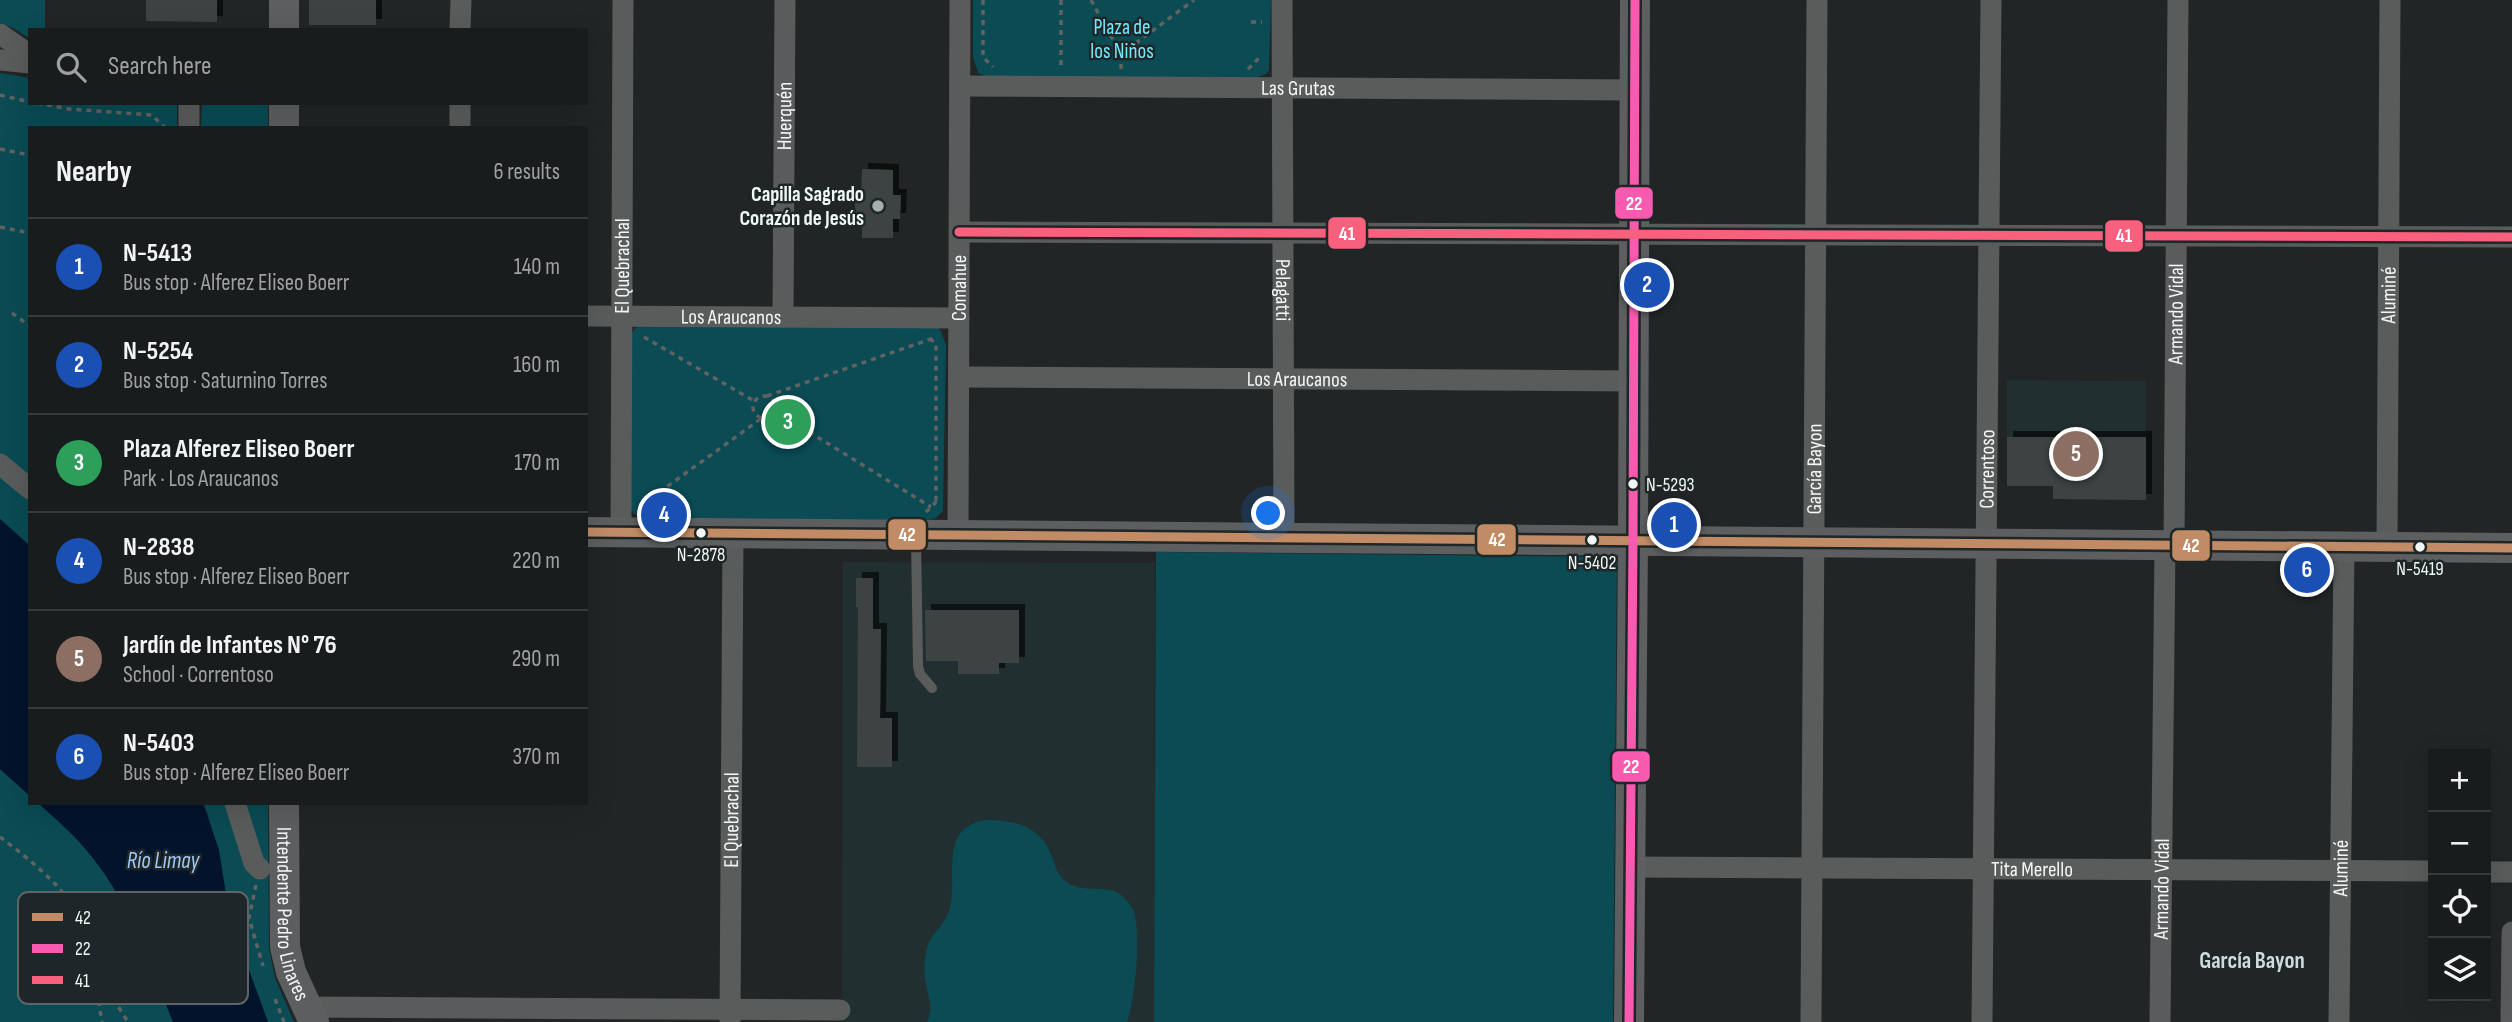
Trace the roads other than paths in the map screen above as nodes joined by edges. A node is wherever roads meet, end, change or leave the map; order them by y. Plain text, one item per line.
1 (284, 0) edge
2 (461, 0) edge
3 (623, 0) edge
4 (785, 0) edge
5 (960, 0) edge
6 (1282, 0) edge
7 (1635, 0) edge
8 (1817, 0) edge
9 (1991, 0) edge
10 (2178, 0) edge
11 (2390, 0) edge
12 (284, 28) edge
13 (460, 28) edge
14 (0, 34) edge
15 (28, 54) edge
16 (0, 60) edge
17 (28, 63) edge
18 (960, 86) junction
19 (1282, 88) junction
20 (1634, 90) junction
21 (189, 105) edge
22 (284, 105) edge
23 (460, 105) edge
24 (189, 126) edge
25 (284, 126) edge
26 (460, 126) edge
27 (959, 232) junction
28 (1283, 233) junction
29 (1634, 235) junction
30 (1816, 235) junction
31 (1989, 236) junction
32 (2176, 236) junction
33 (2389, 236) junction
34 (2512, 237) edge
35 (588, 316) edge
36 (622, 316) junction
37 (783, 317) junction
38 (959, 318) junction
39 (958, 377) junction
40 (1284, 379) junction
41 (1634, 381) junction
42 (0, 464) edge
43 (28, 487) edge
44 (921, 524) junction
45 (588, 532) edge
46 (621, 532) junction
47 (733, 533) junction
48 (958, 536) junction
49 (1284, 538) junction
50 (1633, 540) junction
51 (1814, 542) junction
52 (1986, 543) junction
53 (2169, 545) junction
54 (2344, 547) junction
55 (2387, 547) junction
56 (2512, 548) edge
57 (932, 688) dead end
58 (236, 805) edge
59 (284, 805) edge
60 (1630, 867) junction
61 (1812, 868) junction
62 (260, 869) dead end
63 (1984, 869) junction
64 (2162, 870) junction
65 (2341, 871) junction
66 (2428, 871) edge
67 (2491, 872) edge
68 (2512, 872) edge
69 (2512, 932) edge
70 (840, 1010) dead end
71 (311, 1014) edge
72 (730, 1015) edge
73 (1629, 1022) edge
74 (1811, 1022) edge
75 (1982, 1022) edge
76 (2160, 1022) edge
77 (2339, 1022) edge
78 (2511, 1022) edge

1 - 12 street
2 - 13 street
3 - 36 street, El Quebrachal
4 - 37 street, Huerquén
5 - 18 street, Comahue
6 - 19 street, Pelagatti
7 - 20 street
8 - 30 street, García Bayon
9 - 31 street, Correntoso
10 - 32 street, Armando Vidal
11 - 33 street, Aluminé
14 - 15 street
16 - 17 street
18 - 19 street, Las Grutas
18 - 27 street, Comahue
19 - 20 street, Las Grutas
19 - 28 street, Pelagatti
20 - 29 street
21 - 24 street
22 - 25 street
23 - 26 street
27 - 28 street
27 - 38 street, Comahue
28 - 29 street
28 - 40 street, Pelagatti
29 - 30 street
29 - 41 street
30 - 31 street
30 - 51 street, García Bayon
31 - 32 street
31 - 52 street, Correntoso
32 - 33 street
32 - 53 street, Armando Vidal
33 - 34 street
33 - 55 street, Aluminé
35 - 36 street, Los Araucanos
36 - 37 street, Los Araucanos
36 - 46 street, El Quebrachal
37 - 38 street, Los Araucanos
38 - 39 street, Comahue
39 - 40 street, Los Araucanos
39 - 48 street, Comahue
40 - 41 street, Los Araucanos
40 - 49 street, Pelagatti
41 - 50 street
42 - 43 street
44 - 47 street
44 - 48 street
44 - 57 lane
45 - 46 street
46 - 47 street
47 - 72 street, El Quebrachal
48 - 49 street
49 - 50 street
50 - 51 street
50 - 60 street
51 - 52 street
51 - 61 street, García Bayon
52 - 53 street
52 - 63 street, Correntoso
53 - 54 street
53 - 64 street, Armando Vidal
54 - 55 street
54 - 65 street, Aluminé
55 - 56 street
58 - 62 street
59 - 71 street, Intendente Pedro Linares
60 - 61 street, Tita Merello
60 - 73 street
61 - 63 street, Tita Merello
61 - 74 street, García Bayon
63 - 64 street, Tita Merello
63 - 75 street, Correntoso
64 - 65 street, Tita Merello
64 - 76 street, Armando Vidal
65 - 66 street, Tita Merello
65 - 77 street, Aluminé
67 - 68 street
69 - 78 street
70 - 72 street
71 - 72 street

